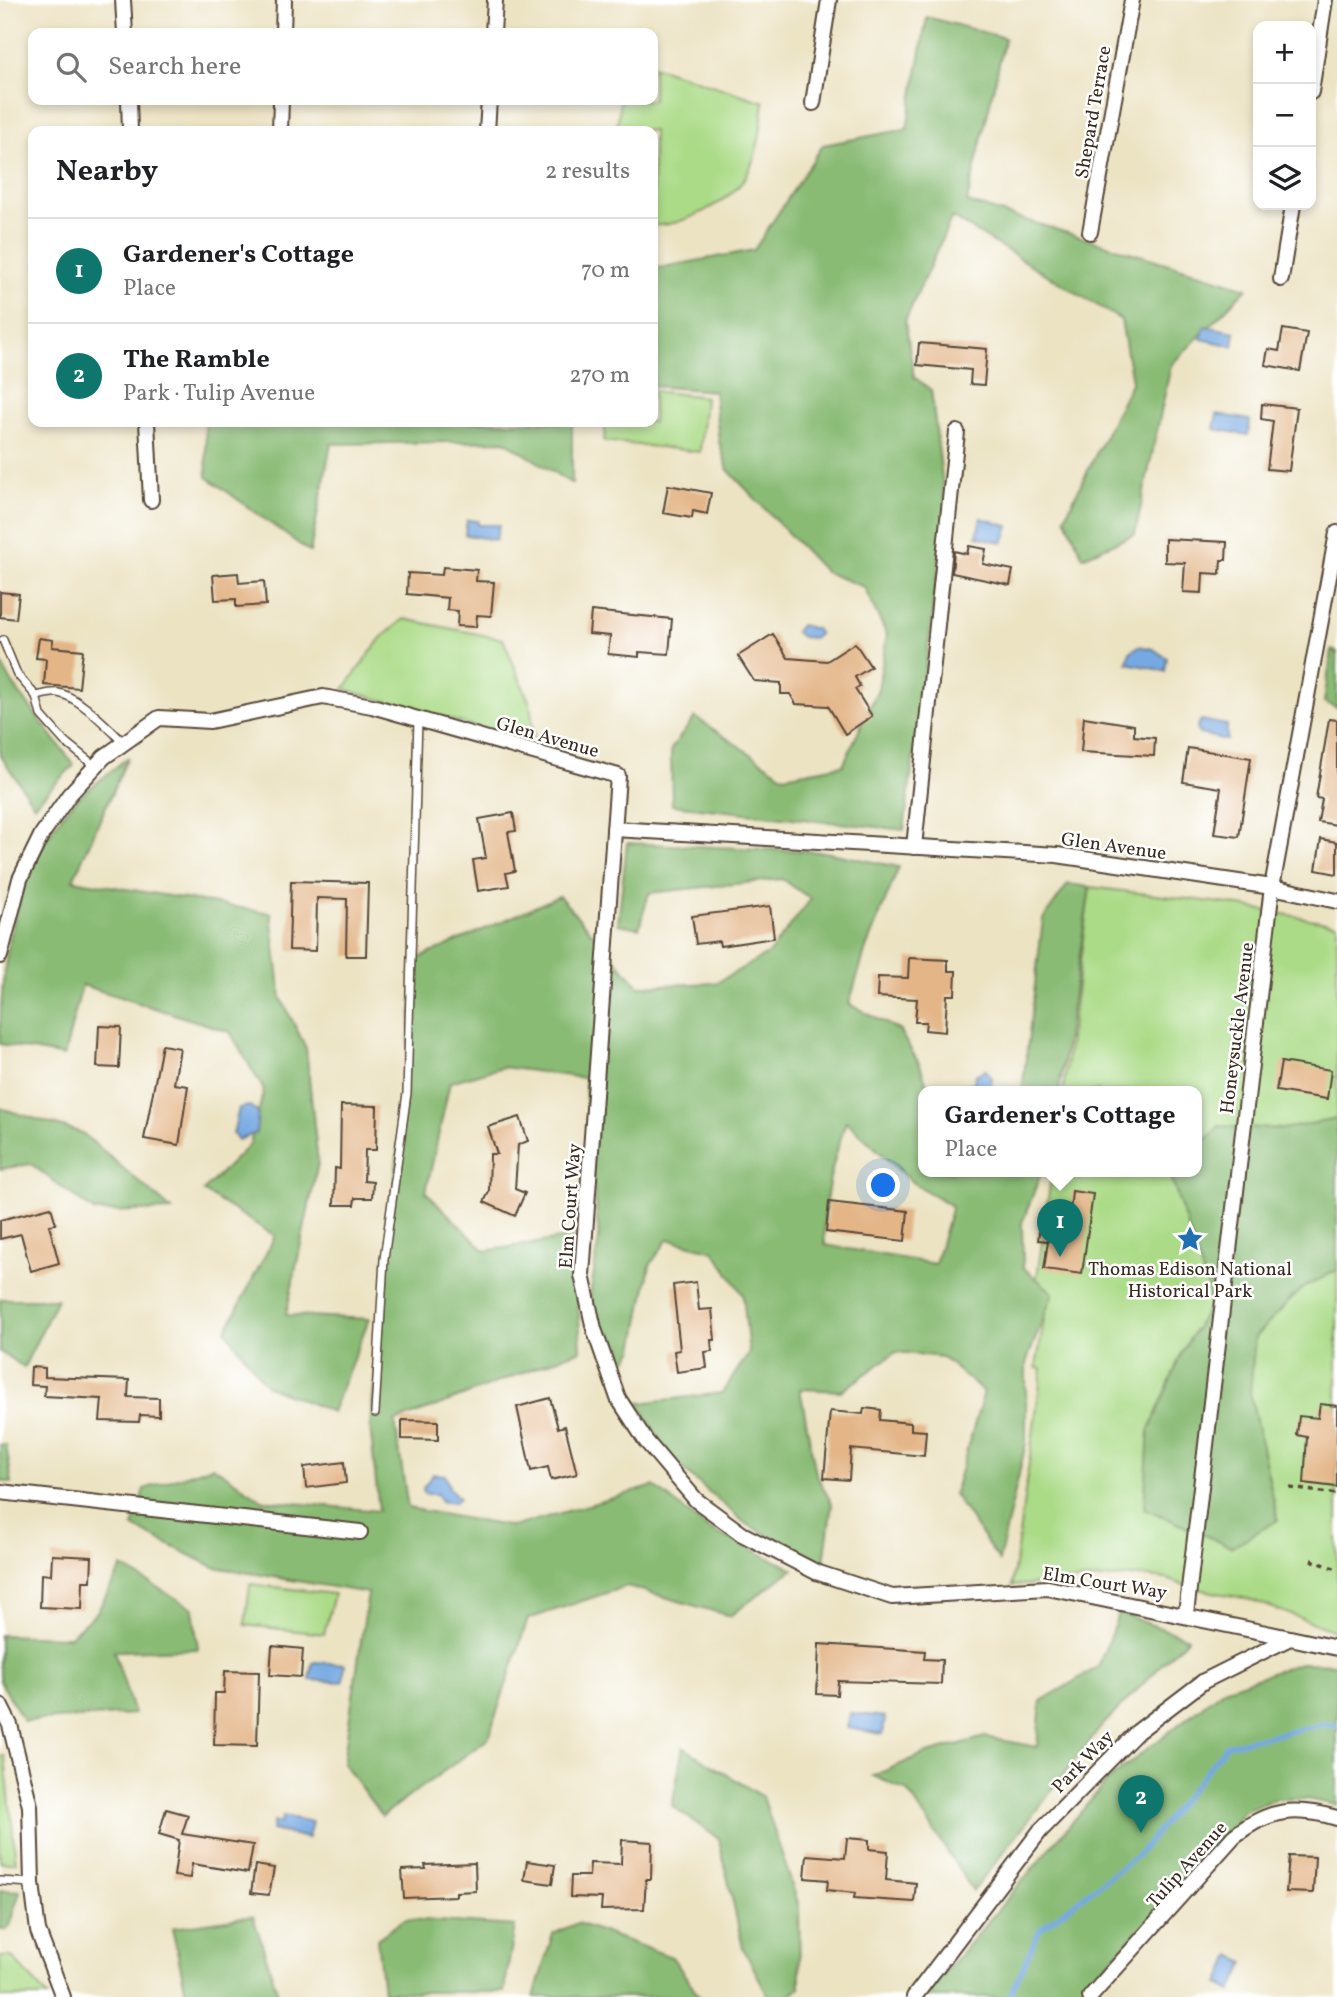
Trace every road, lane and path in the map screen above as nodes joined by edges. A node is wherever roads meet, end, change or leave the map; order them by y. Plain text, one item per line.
1 (123, 0) edge
2 (284, 0) edge
3 (495, 0) edge
4 (829, 0) edge
5 (1132, 0) edge
6 (1325, 0) edge
7 (125, 28) edge
8 (283, 28) edge
9 (494, 28) edge
10 (1312, 84) edge
11 (813, 103) dead end
12 (129, 105) edge
13 (281, 105) edge
14 (489, 105) edge
15 (130, 126) edge
16 (280, 126) edge
17 (487, 126) edge
18 (1292, 210) edge
19 (1090, 232) dead end
20 (1281, 279) dead end
21 (146, 427) edge
22 (957, 432) dead end
23 (151, 500) dead end
24 (1337, 533) edge
25 (3, 640) dead end
26 (36, 696) junction
27 (418, 719) junction
28 (124, 743) junction
29 (96, 766) junction
30 (614, 829) junction
31 (914, 847) junction
32 (1272, 887) junction
33 (1337, 901) edge
34 (0, 956) edge
35 (375, 1413) dead end
36 (1290, 1488) dead end
37 (0, 1492) edge
38 (1337, 1494) edge
39 (360, 1532) dead end
40 (1311, 1560) dead end
41 (1337, 1569) edge
42 (1186, 1614) junction
43 (1290, 1638) junction
44 (1337, 1648) edge
45 (0, 1705) edge
46 (1337, 1818) edge
47 (0, 1881) edge
48 (32, 1884) junction
49 (63, 1997) edge
50 (914, 1997) edge
51 (1090, 1997) edge

1 - 7 street
2 - 8 street
3 - 9 street
4 - 11 street
5 - 19 street, Shepard Terrace
6 - 10 street
12 - 15 street
13 - 16 street
14 - 17 street
18 - 20 street
21 - 23 street
22 - 31 street
24 - 32 street, Honeysuckle Avenue
25 - 26 lane
26 - 28 lane
26 - 29 lane
27 - 28 street, Glen Avenue
27 - 30 street, Glen Avenue
27 - 35 lane
28 - 29 street, Glen Avenue
29 - 34 street, Glen Avenue
30 - 31 street, Glen Avenue
30 - 42 street, Elm Court Way
31 - 32 street, Glen Avenue
32 - 33 street, Glen Avenue
32 - 42 street, Honeysuckle Avenue
36 - 38 path
37 - 39 street
40 - 41 path
42 - 43 street, Elm Court Way
43 - 44 street
43 - 50 street, Park Way
45 - 48 street
46 - 51 street, Tulip Avenue
47 - 48 lane
48 - 49 street

